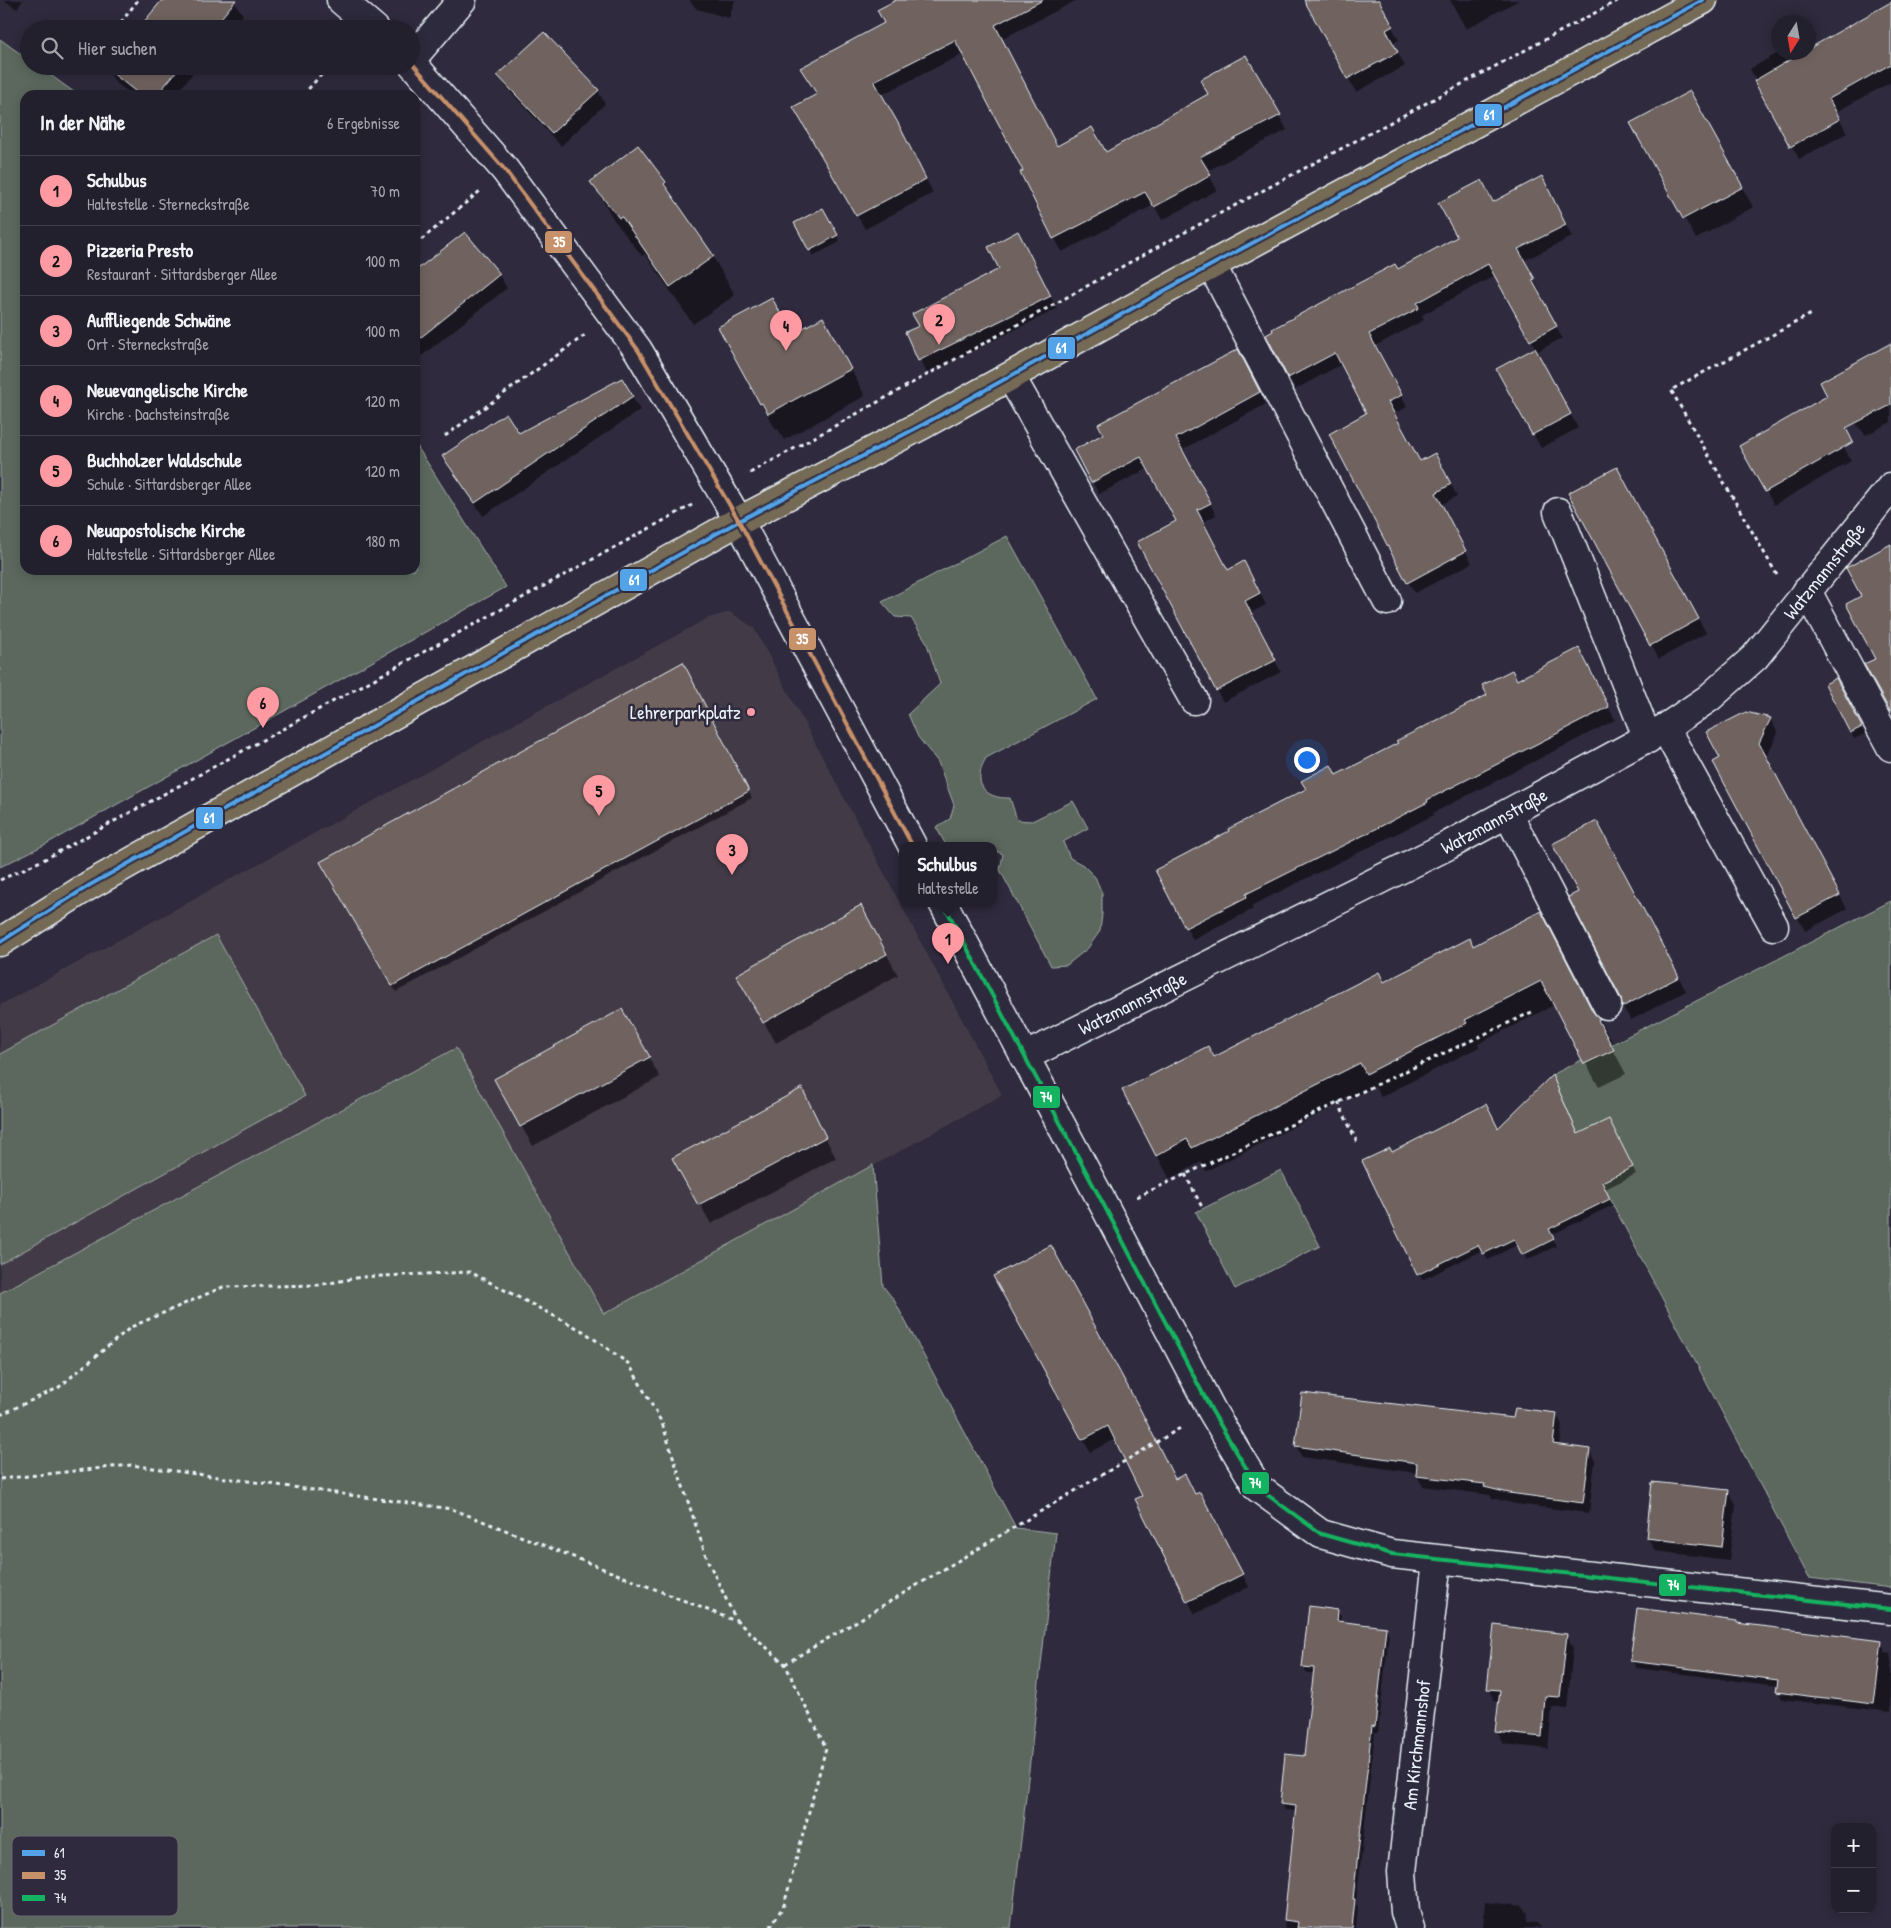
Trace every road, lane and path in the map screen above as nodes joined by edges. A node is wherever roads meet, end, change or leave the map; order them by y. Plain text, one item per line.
1 (138, 0) edge
2 (341, 0) edge
3 (462, 0) edge
4 (1619, 0) edge
5 (1703, 0) edge
6 (123, 20) edge
7 (364, 20) edge
8 (420, 50) edge
9 (420, 71) edge
10 (321, 75) edge
11 (307, 90) edge
12 (505, 170) junction
13 (420, 241) edge
14 (1212, 266) junction
15 (1813, 313) dead end
16 (612, 315) junction
17 (1011, 376) junction
18 (446, 436) dead end
19 (1891, 487) edge
20 (721, 489) junction
21 (1558, 512) dead end
22 (739, 520) junction
23 (1802, 599) junction
24 (1387, 601) dead end
25 (1194, 700) dead end
26 (1656, 734) junction
27 (1891, 747) edge
28 (1508, 814) junction
29 (910, 842) edge
30 (0, 880) edge
31 (90, 885) junction
32 (945, 907) edge
33 (0, 923) edge
34 (1774, 926) dead end
35 (0, 942) edge
36 (1607, 1005) dead end
37 (1534, 1011) dead end
38 (1024, 1056) junction
39 (1338, 1102) junction
40 (1357, 1142) dead end
41 (1185, 1174) junction
42 (1203, 1209) dead end
43 (1107, 1211) junction
44 (1212, 1411) junction
45 (0, 1415) edge
46 (0, 1479) edge
47 (1437, 1560) junction
48 (1891, 1609) edge
49 (738, 1622) junction
50 (785, 1664) junction
51 (770, 1928) edge
52 (1410, 1928) edge

1 - 6 path
2 - 7 street
3 - 8 street
4 - 20 path
5 - 14 main road
9 - 12 street
10 - 11 path
12 - 13 path
12 - 16 street
14 - 17 main road
14 - 24 street
15 - 23 path
16 - 18 path
16 - 20 street
17 - 22 main road
17 - 25 street
19 - 23 street, Watzmannstraße
20 - 22 street
20 - 30 path
21 - 26 street
22 - 29 street
22 - 31 main road
23 - 26 street, Watzmannstraße
23 - 27 street
26 - 28 street, Watzmannstraße
26 - 34 street
28 - 36 street
28 - 38 street, Watzmannstraße
31 - 33 main road
31 - 35 main road
32 - 38 street
37 - 39 path
38 - 43 street
39 - 40 path
39 - 41 path
41 - 42 path
41 - 43 path
43 - 44 street
44 - 47 street
44 - 50 path
45 - 49 path
46 - 49 path
47 - 48 street
47 - 52 street, Am Kirchmannshof
49 - 50 path
50 - 51 path

